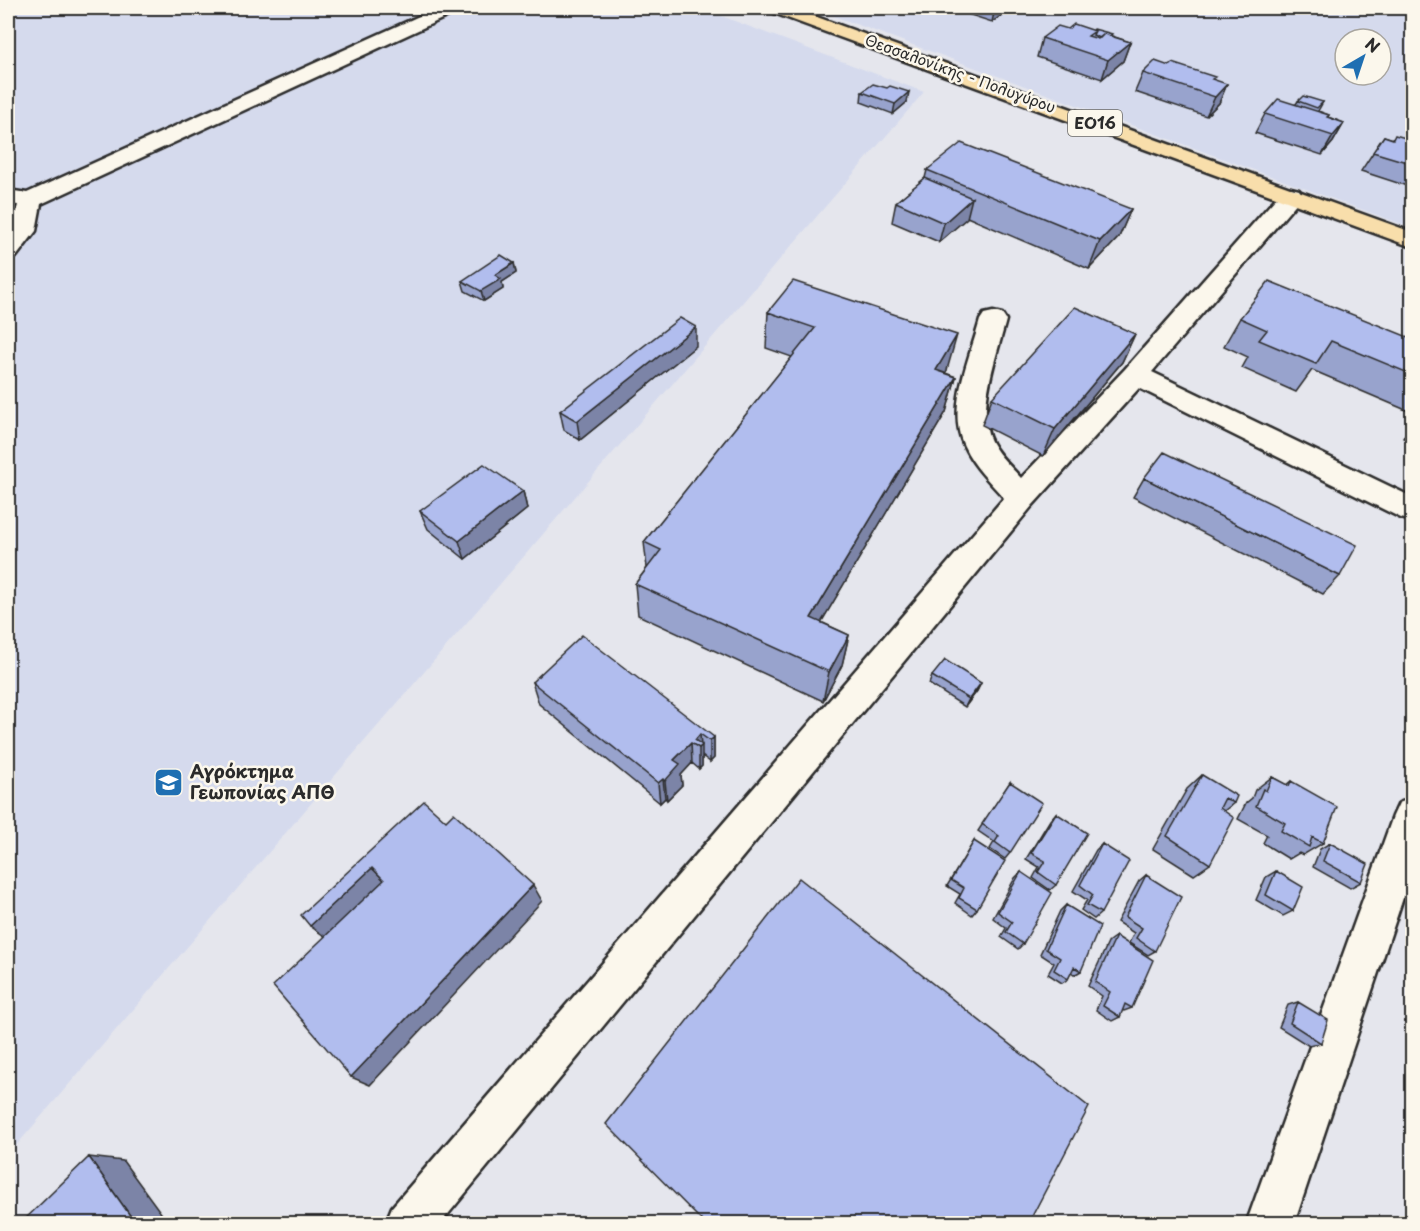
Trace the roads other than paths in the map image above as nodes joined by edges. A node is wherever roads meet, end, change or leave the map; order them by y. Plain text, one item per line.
1 (451, 8) edge
2 (777, 8) edge
3 (1291, 195) junction
4 (19, 199) edge
5 (1413, 240) edge
6 (8, 252) edge
7 (993, 320) dead end
8 (1135, 375) junction
9 (1021, 498) junction
10 (1413, 510) edge
11 (1413, 816) edge
12 (409, 1224) edge
13 (1270, 1224) edge

1 - 4 street
2 - 3 main road, Θεσσαλονίκης - Πολυγύρου / ΕΟ16
3 - 5 main road, Θεσσαλονίκης - Πολυγύρου / ΕΟ16
3 - 8 street
4 - 6 street
7 - 9 street
8 - 9 street
8 - 10 street
9 - 12 street
11 - 13 street

